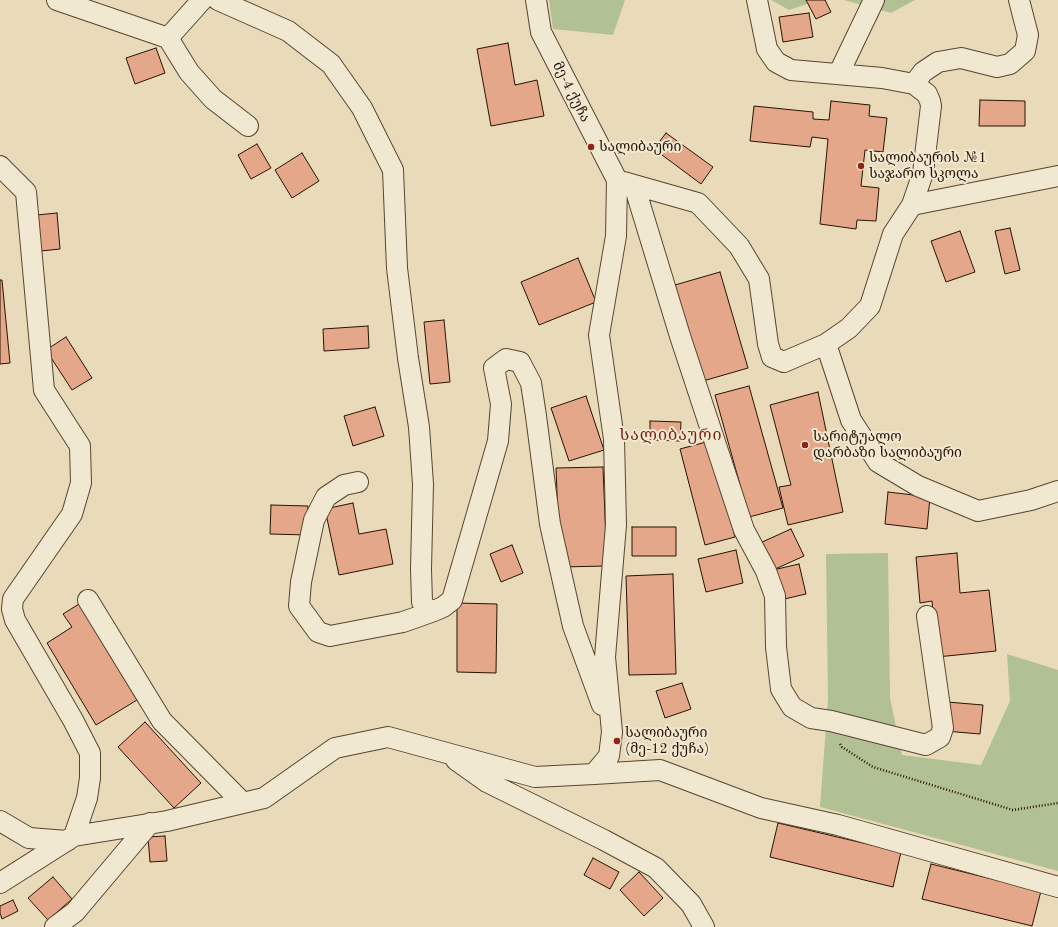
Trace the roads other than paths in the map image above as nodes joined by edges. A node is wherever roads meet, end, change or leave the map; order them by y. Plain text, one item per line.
1 (57, 0) edge
2 (202, 0) edge
3 (218, 0) edge
4 (536, 0) edge
5 (757, 0) edge
6 (874, 0) edge
7 (1019, 0) edge
8 (168, 38) junction
9 (839, 73) junction
10 (914, 84) junction
11 (248, 126) dead end
12 (0, 166) edge
13 (1058, 176) edge
14 (625, 183) junction
15 (912, 205) junction
16 (826, 344) junction
17 (358, 482) dead end
18 (1058, 491) edge
19 (88, 600) dead end
20 (434, 612) junction
21 (927, 616) dead end
22 (612, 732) junction
23 (447, 753) junction
24 (594, 774) junction
25 (243, 803) junction
26 (0, 821) edge
27 (150, 823) junction
28 (70, 838) junction
29 (0, 883) edge
30 (1058, 887) edge
31 (55, 927) edge
32 (704, 927) edge

1 - 8 street
2 - 8 street
3 - 20 street
4 - 14 street, მე-4 ქუჩა
5 - 9 street
6 - 9 street
7 - 10 street
8 - 11 street
9 - 10 street
10 - 15 street
12 - 28 street
13 - 15 street
14 - 16 street
14 - 21 street, მე-4 ქუჩა
14 - 22 street
15 - 16 street
16 - 18 street
17 - 20 street
19 - 25 street
20 - 22 street
22 - 24 street
23 - 24 street
23 - 25 street
23 - 32 street
24 - 30 street
25 - 27 street
26 - 28 street
27 - 28 street
27 - 31 street
28 - 29 street

